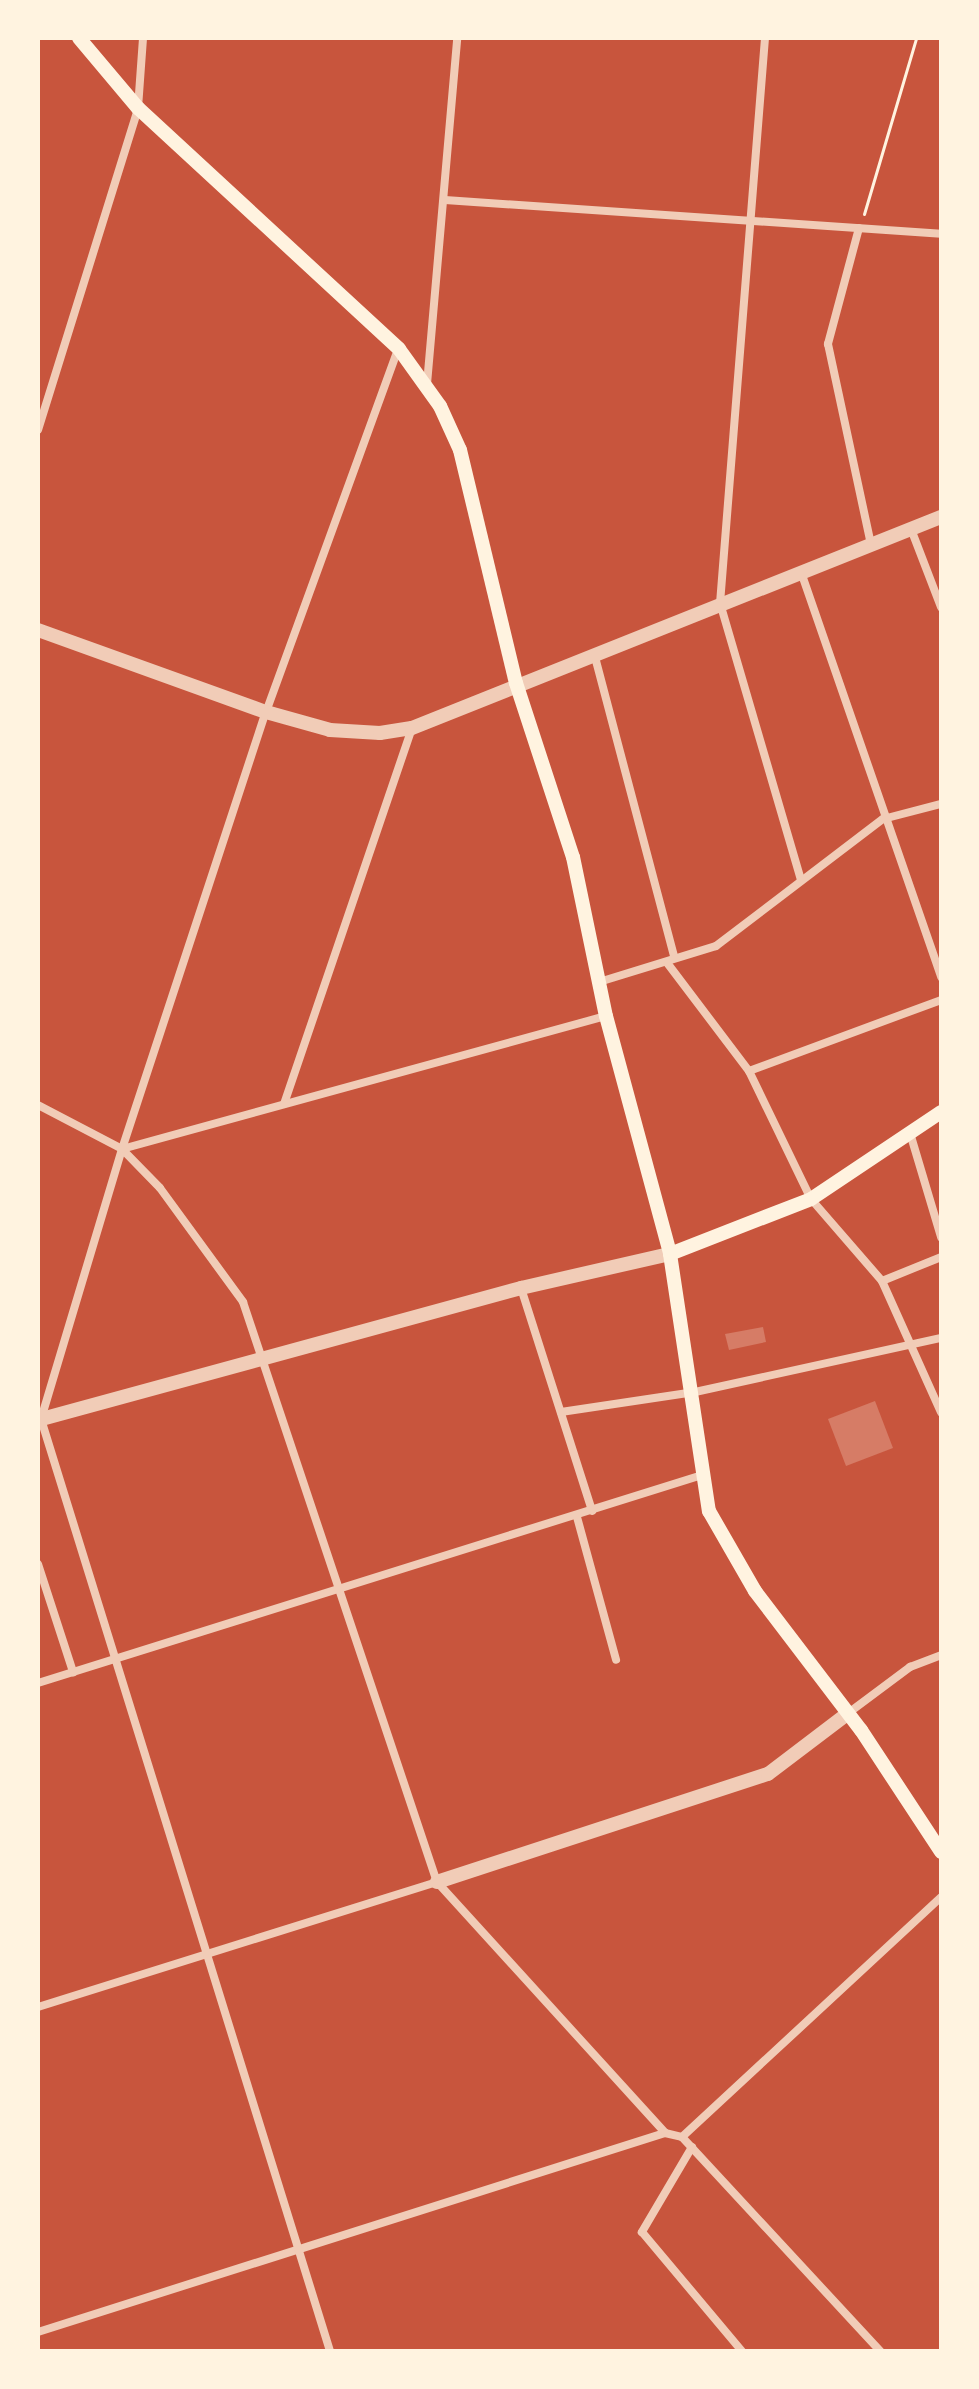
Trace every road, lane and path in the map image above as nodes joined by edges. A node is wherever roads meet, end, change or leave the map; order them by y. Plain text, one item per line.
1 (79, 38) edge
2 (143, 38) edge
3 (457, 38) edge
4 (765, 38) edge
5 (916, 38) edge
6 (138, 108) junction
7 (445, 200) junction
8 (753, 221) junction
9 (859, 228) junction
10 (941, 234) edge
11 (399, 349) junction
12 (427, 384) junction
13 (38, 430) edge
14 (941, 517) edge
15 (911, 529) junction
16 (871, 545) junction
17 (801, 572) junction
18 (720, 603) junction
19 (941, 607) edge
20 (38, 630) edge
21 (595, 657) dead end
22 (516, 683) junction
23 (266, 712) junction
24 (412, 728) junction
25 (941, 804) edge
26 (883, 819) junction
27 (801, 880) junction
28 (671, 960) junction
29 (941, 977) edge
30 (599, 982) junction
31 (941, 1000) edge
32 (606, 1016) junction
33 (749, 1071) junction
34 (284, 1104) junction
35 (38, 1105) edge
36 (941, 1112) edge
37 (909, 1132) junction
38 (122, 1149) junction
39 (811, 1199) junction
40 (941, 1237) edge
41 (670, 1254) junction
42 (941, 1257) edge
43 (882, 1281) junction
44 (521, 1288) junction
45 (941, 1338) edge
46 (911, 1344) junction
47 (263, 1359) junction
48 (695, 1392) junction
49 (561, 1412) junction
50 (941, 1412) edge
51 (40, 1419) edge
52 (702, 1475) junction
53 (592, 1511) junction
54 (577, 1517) junction
55 (38, 1564) edge
56 (339, 1592) junction
57 (941, 1655) edge
58 (113, 1659) junction
59 (616, 1660) dead end
60 (73, 1672) junction
61 (38, 1683) edge
62 (847, 1714) junction
63 (941, 1852) edge
64 (437, 1882) junction
65 (941, 1897) edge
66 (207, 1952) junction
67 (38, 2007) edge
68 (665, 2133) junction
69 (682, 2137) junction
70 (692, 2147) junction
71 (296, 2250) junction
72 (38, 2332) edge
73 (740, 2350) edge
74 (330, 2351) edge
75 (880, 2351) edge

1 - 6 main road
2 - 6 street
3 - 7 street
4 - 8 street
5 - 9 path
6 - 11 main road
6 - 13 street
7 - 8 street
7 - 12 street
8 - 9 street
8 - 18 street
9 - 10 street
9 - 16 street
11 - 12 main road
11 - 23 street
12 - 22 main road
14 - 15 street
15 - 16 street
15 - 19 street
16 - 17 street
17 - 18 street
17 - 26 street
18 - 22 street
18 - 27 street
20 - 23 street
21 - 28 street
22 - 24 street
22 - 30 main road
23 - 24 street
23 - 38 street
24 - 34 street
25 - 26 street
26 - 27 street
26 - 29 street
27 - 28 street
28 - 30 street
28 - 33 street
30 - 32 main road
31 - 33 street
32 - 34 street
32 - 41 main road
33 - 39 street
34 - 38 street
35 - 38 street
36 - 37 main road
37 - 39 main road
37 - 40 street
38 - 47 street
38 - 51 street
39 - 41 main road
39 - 43 street
41 - 44 street
41 - 48 main road
42 - 43 street
43 - 46 street
44 - 47 street
44 - 49 street
45 - 46 street
46 - 48 street
46 - 50 street
47 - 51 street
47 - 56 street
48 - 49 street
48 - 52 main road
49 - 53 street
51 - 58 street
52 - 53 street
52 - 62 main road
53 - 54 street
54 - 56 street
54 - 59 street
55 - 60 street
56 - 58 street
56 - 64 street
57 - 62 street
58 - 60 street
58 - 66 street
60 - 61 street
62 - 63 main road
62 - 64 street
64 - 66 street
64 - 68 street
65 - 69 street
66 - 67 street
66 - 71 street
68 - 69 street
68 - 71 street
69 - 70 street
70 - 73 street
70 - 75 street
71 - 72 street
71 - 74 street

